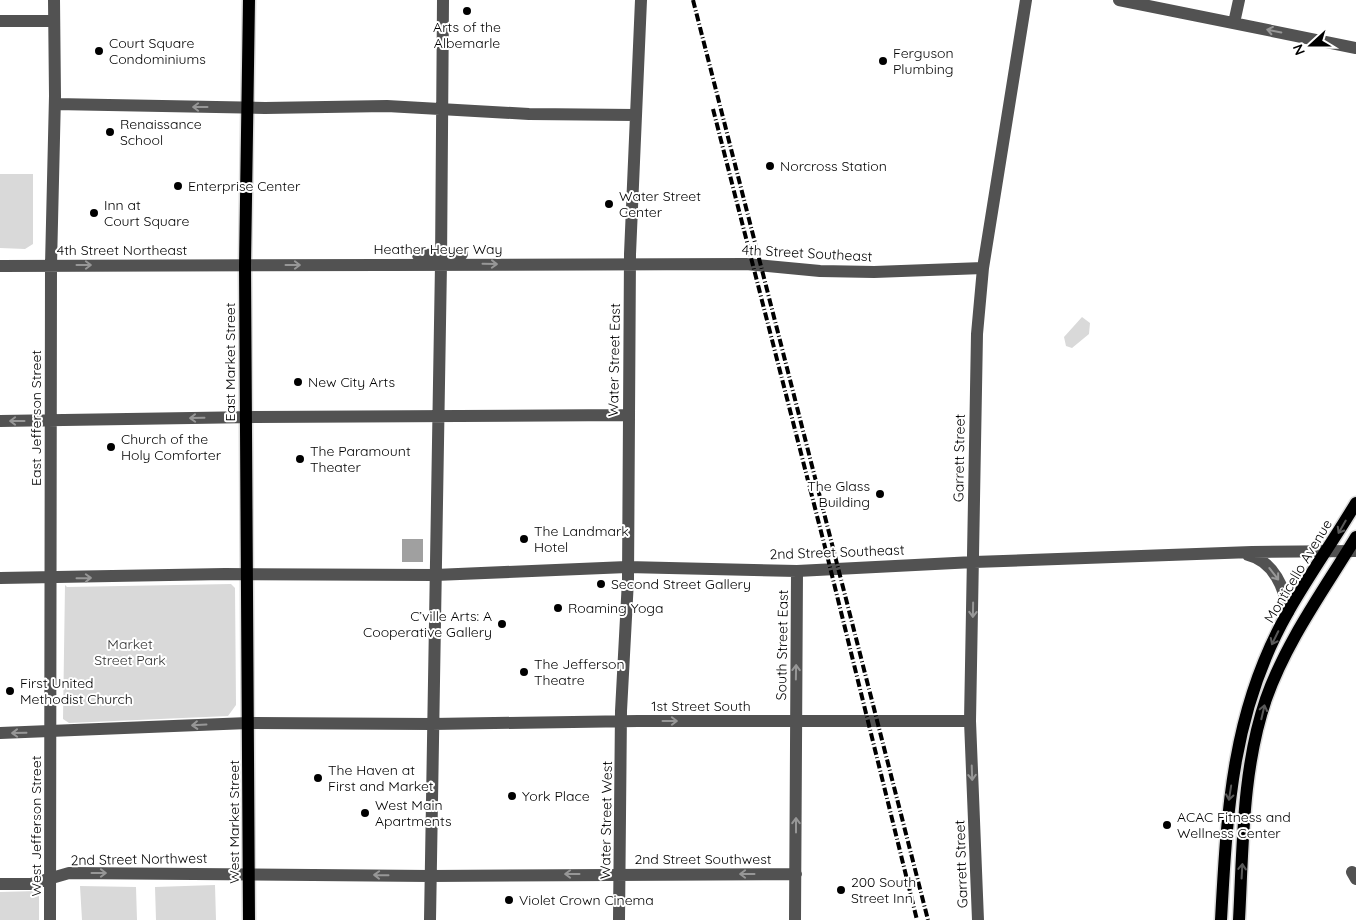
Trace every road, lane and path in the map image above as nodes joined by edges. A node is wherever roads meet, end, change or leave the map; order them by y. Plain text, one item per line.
1 (54, 0) edge
2 (249, 0) edge
3 (443, 0) edge
4 (640, 0) edge
5 (1026, 0) edge
6 (1119, 0) edge
7 (1239, 0) edge
8 (0, 21) edge
9 (54, 21) junction
10 (1234, 23) junction
11 (1356, 48) edge
12 (55, 104) junction
13 (249, 107) junction
14 (441, 110) junction
15 (635, 116) junction
16 (462, 254) dead end
17 (418, 255) dead end
18 (441, 263) junction
19 (51, 265) junction
20 (630, 265) junction
21 (0, 266) edge
22 (244, 266) junction
23 (983, 268) junction
24 (461, 270) dead end
25 (418, 271) dead end
26 (629, 415) junction
27 (437, 416) junction
28 (246, 417) junction
29 (0, 421) edge
30 (51, 421) junction
31 (1356, 503) edge
32 (1356, 537) edge
33 (1352, 551) edge
34 (1328, 552) junction
35 (1241, 553) junction
36 (974, 562) junction
37 (627, 567) junction
38 (797, 571) junction
39 (246, 575) junction
40 (435, 575) junction
41 (0, 578) edge
42 (51, 578) junction
43 (1288, 612) junction
44 (796, 720) junction
45 (970, 720) junction
46 (621, 721) junction
47 (248, 723) junction
48 (432, 724) junction
49 (51, 732) junction
50 (0, 734) edge
51 (249, 873) junction
52 (620, 874) junction
53 (796, 874) junction
54 (430, 876) junction
55 (51, 879) junction
56 (0, 884) edge
57 (50, 920) edge
58 (249, 920) edge
59 (430, 920) edge
60 (619, 920) edge
61 (795, 920) edge
62 (978, 920) edge
63 (1221, 920) edge
64 (1239, 920) edge

1 - 9 street, East Jefferson Street
2 - 13 main road, East Market Street
3 - 14 street
4 - 15 street, Water Street East
5 - 23 street, Garrett Street
6 - 10 street
7 - 10 street
8 - 9 street
9 - 12 street, East Jefferson Street
11 -> 10 street
13 -> 12 street
12 - 19 street, East Jefferson Street
13 - 14 street
13 - 22 main road, East Market Street
14 - 15 street
14 - 18 street
15 - 20 street, Water Street East
16 - 18 street
17 - 18 street
18 -> 20 street, Heather Heyer Way
22 -> 18 street, Heather Heyer Way
18 - 24 street
18 - 25 street
18 - 27 street
19 - 21 street, 4th Street Northeast
19 -> 22 street, 4th Street Northeast
19 - 30 street, East Jefferson Street
20 - 23 street, 4th Street Southeast
20 - 26 street, Water Street East
22 - 28 main road, East Market Street
23 - 36 street, Garrett Street
26 - 27 street
26 - 37 street, Water Street East
27 - 28 street
27 - 40 street
28 -> 30 street
28 - 39 main road, East Market Street
30 -> 29 street
30 - 42 street, East Jefferson Street
31 -> 34 main road, Monticello Avenue
32 - 33 main road
33 - 34 street, 2nd Street Southeast
64 -> 33 main road
34 - 35 street, 2nd Street Southeast
34 - 43 main road, Monticello Avenue
35 - 36 street, 2nd Street Southeast
35 -> 43 street, 2nd Street Southeast
36 - 38 street, 2nd Street Southeast
36 -> 45 street, Garrett Street
37 - 38 street, 2nd Street Southeast
37 - 40 street, 2nd Street Southeast
37 - 46 street, Water Street East
44 -> 38 street, South Street East
39 - 40 street, 2nd Street Southeast
42 -> 39 street, 2nd Street Southeast
39 - 47 main road, East Market Street
40 - 48 street
41 - 42 street, 2nd Street Southeast
42 - 49 street, East Jefferson Street
43 -> 63 main road, Monticello Avenue
44 - 45 street, 1st Street South
46 -> 44 street, 1st Street South
53 -> 44 street, South Street East
45 -> 62 street, Garrett Street
46 - 48 street, 1st Street South
46 - 52 street, Water Street West
47 - 48 street, 1st Street South
47 -> 49 street, 1st Street South
47 - 51 main road, West Market Street
48 - 54 street
49 -> 50 street, 1st Street South
49 - 55 street, West Jefferson Street
54 -> 51 street, 2nd Street Northwest
55 -> 51 street, 2nd Street Northwest
51 - 58 main road, West Market Street
53 -> 52 street, 2nd Street Southwest
52 -> 54 street, 2nd Street Southwest
52 - 60 street, Water Street West
53 - 61 street, South Street East
54 - 59 street
55 - 56 street, 2nd Street Northwest
55 - 57 street, West Jefferson Street

